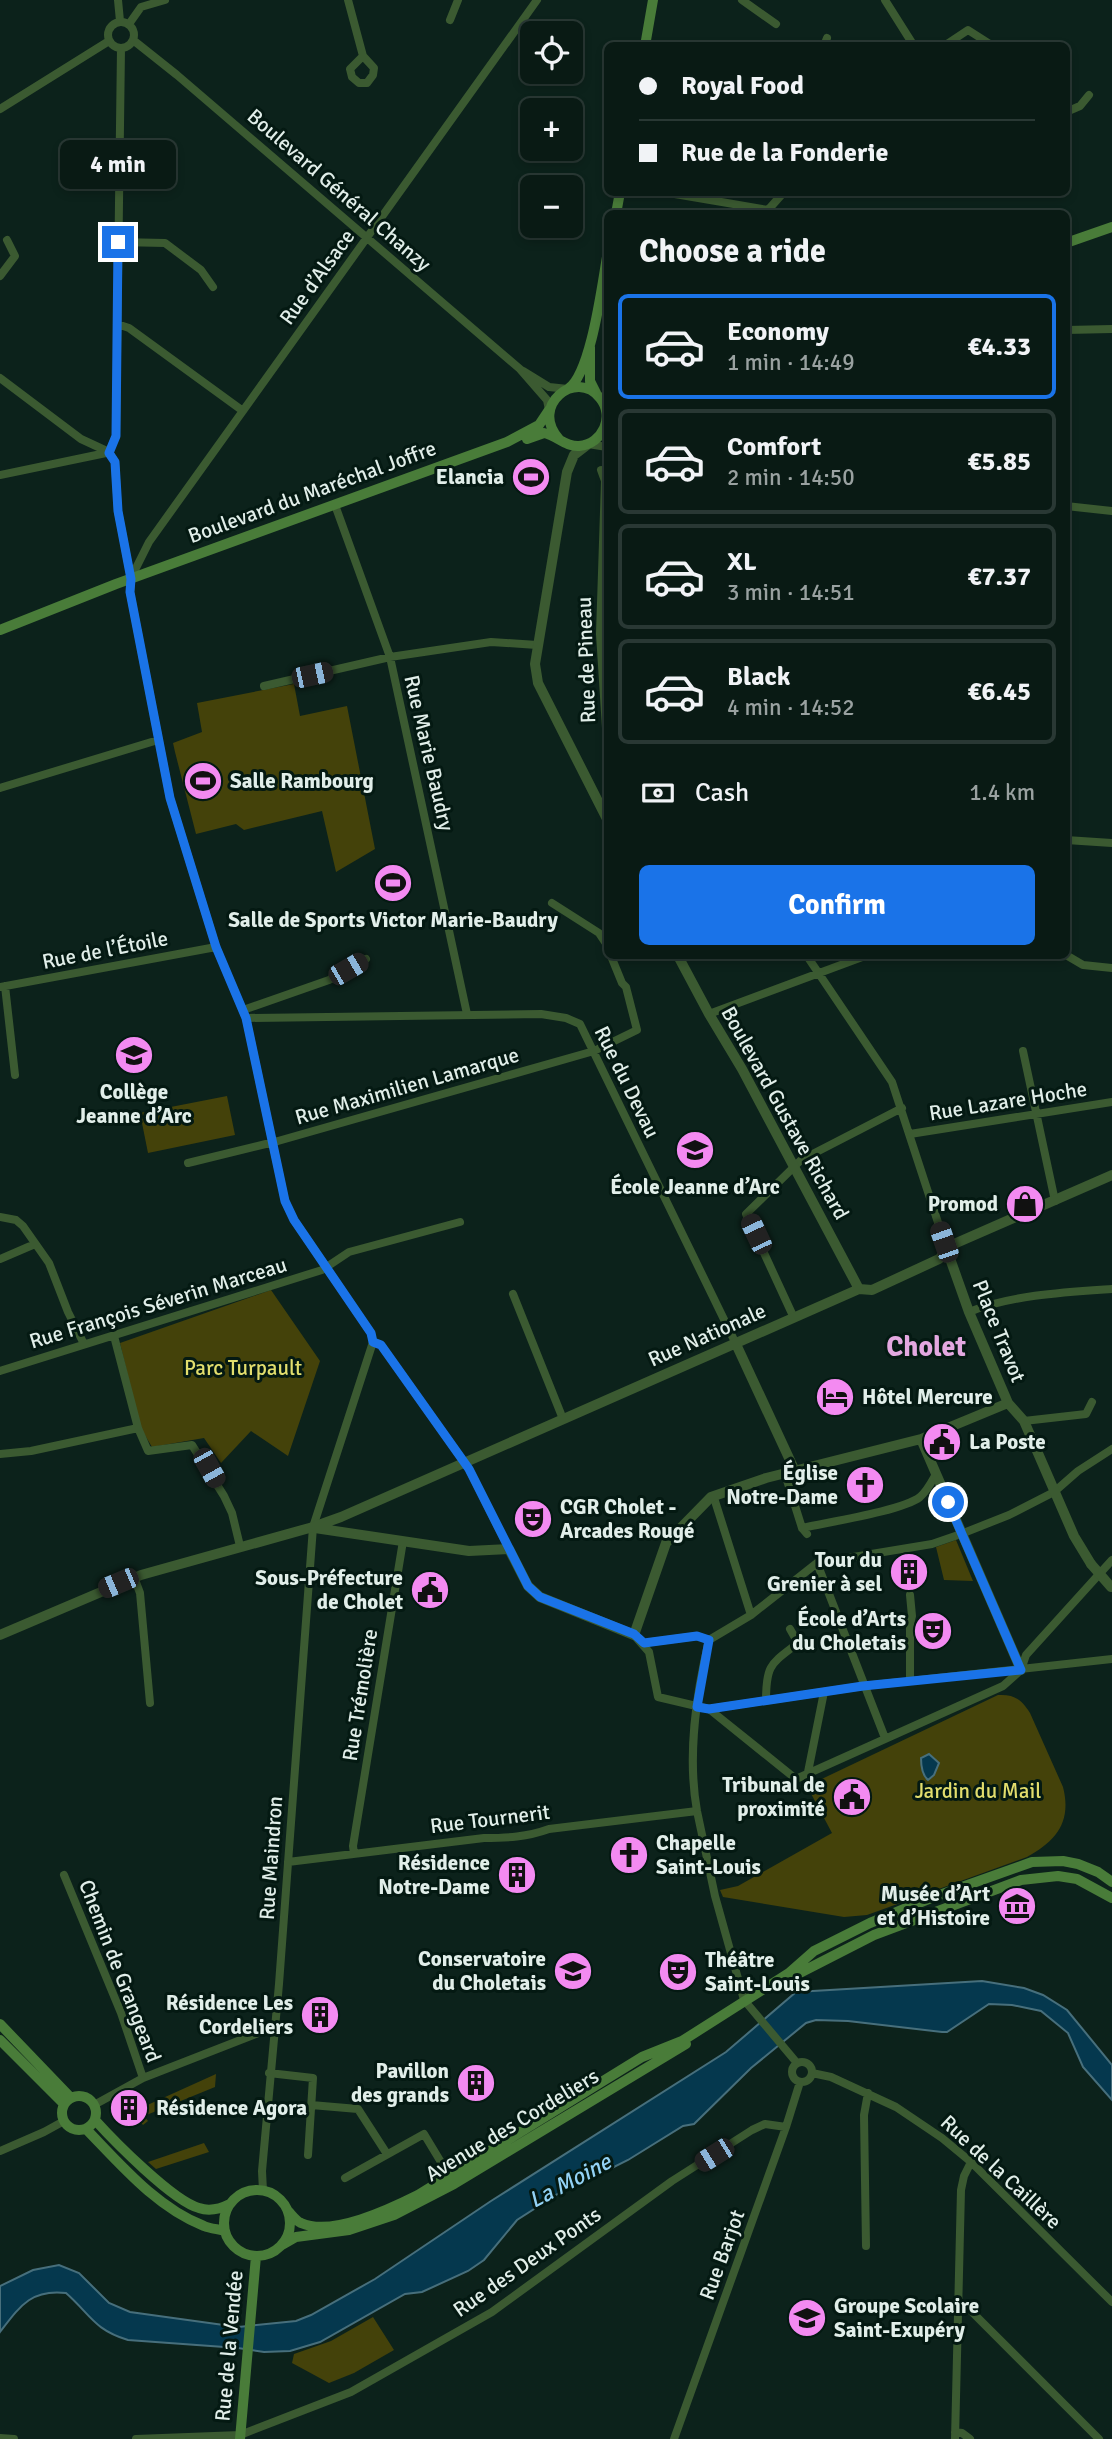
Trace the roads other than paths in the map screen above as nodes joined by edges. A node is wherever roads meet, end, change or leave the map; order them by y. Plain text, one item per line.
1 (118, 0) edge
2 (165, 0) edge
3 (348, 0) edge
4 (458, 0) edge
5 (537, 0) edge
6 (653, 0) edge
7 (742, 0) edge
8 (885, 0) edge
9 (450, 20) dead end
10 (124, 22) junction
11 (776, 24) dead end
12 (133, 40) junction
13 (109, 41) junction
14 (646, 42) edge
15 (911, 42) edge
16 (950, 42) edge
17 (987, 42) edge
18 (121, 48) junction
19 (363, 56) dead end
20 (1089, 95) dead end
21 (0, 109) edge
22 (1070, 110) edge
23 (684, 196) edge
24 (758, 210) edge
25 (1112, 226) edge
26 (367, 237) junction
27 (7, 240) dead end
28 (118, 242) junction
29 (1070, 242) edge
30 (604, 273) edge
31 (0, 276) edge
32 (213, 286) dead end
33 (117, 324) junction
34 (1112, 329) edge
35 (1070, 330) edge
36 (590, 345) junction
37 (520, 369) junction
38 (0, 378) edge
39 (568, 389) junction
40 (596, 394) junction
41 (604, 398) edge
42 (604, 406) edge
43 (549, 410) junction
44 (243, 411) junction
45 (604, 427) edge
46 (559, 439) junction
47 (507, 442) junction
48 (588, 444) junction
49 (604, 446) edge
50 (109, 453) junction
51 (601, 470) dead end
52 (568, 472) junction
53 (0, 475) edge
54 (604, 478) edge
55 (335, 505) junction
56 (1070, 506) edge
57 (1112, 511) edge
58 (604, 576) edge
59 (131, 579) junction
60 (0, 630) edge
61 (537, 645) junction
62 (390, 657) junction
63 (264, 685) dead end
64 (604, 697) edge
65 (158, 740) junction
66 (0, 788) edge
67 (604, 813) edge
68 (1070, 841) edge
69 (1112, 843) edge
70 (552, 903) dead end
71 (604, 940) edge
72 (216, 947) junction
73 (1070, 957) edge
74 (366, 959) dead end
75 (612, 959) edge
76 (680, 959) edge
77 (809, 959) edge
78 (855, 959) edge
79 (1112, 968) edge
80 (818, 972) junction
81 (3, 987) edge
82 (245, 1014) junction
83 (467, 1014) junction
84 (709, 1014) junction
85 (594, 1051) junction
86 (1023, 1051) dead end
87 (15, 1075) dead end
88 (1112, 1102) edge
89 (902, 1108) junction
90 (893, 1113) junction
91 (1037, 1114) junction
92 (910, 1134) junction
93 (272, 1141) junction
94 (188, 1163) dead end
95 (794, 1167) junction
96 (1112, 1175) edge
97 (1055, 1201) junction
98 (0, 1217) edge
99 (460, 1222) dead end
100 (35, 1244) junction
101 (947, 1250) junction
102 (0, 1259) edge
103 (327, 1268) junction
104 (859, 1289) junction
105 (1112, 1289) edge
106 (513, 1294) dead end
107 (969, 1312) junction
108 (794, 1318) junction
109 (114, 1336) junction
110 (373, 1342) junction
111 (736, 1344) junction
112 (84, 1345) junction
113 (0, 1371) edge
114 (1092, 1402) dead end
115 (1008, 1403) junction
116 (563, 1419) junction
117 (1024, 1421) junction
118 (138, 1428) junction
119 (921, 1439) junction
120 (1112, 1449) edge
121 (0, 1454) edge
122 (465, 1462) junction
123 (790, 1472) junction
124 (936, 1474) junction
125 (1054, 1492) junction
126 (710, 1497) junction
127 (313, 1527) junction
128 (961, 1534) junction
129 (403, 1541) junction
130 (240, 1546) junction
131 (509, 1549) junction
132 (817, 1563) junction
133 (1111, 1565) edge
134 (134, 1577) junction
135 (1112, 1588) edge
136 (910, 1595) dead end
137 (751, 1615) junction
138 (790, 1629) dead end
139 (634, 1634) junction
140 (0, 1635) edge
141 (709, 1640) junction
142 (644, 1643) junction
143 (1112, 1659) edge
144 (1021, 1670) junction
145 (910, 1680) junction
146 (863, 1686) junction
147 (824, 1692) junction
148 (766, 1700) junction
149 (150, 1703) dead end
150 (697, 1707) junction
151 (709, 1709) junction
152 (885, 1738) junction
153 (807, 1772) junction
154 (697, 1811) junction
155 (354, 1854) junction
156 (288, 1862) junction
157 (1078, 1864) junction
158 (64, 1875) dead end
159 (1077, 1879) junction
160 (1112, 1882) edge
161 (1112, 1898) edge
162 (746, 2002) junction
163 (0, 2024) edge
164 (274, 2030) junction
165 (0, 2040) edge
166 (797, 2063) junction
167 (270, 2073) junction
168 (812, 2073) junction
169 (143, 2078) junction
170 (800, 2082) junction
171 (868, 2093) junction
172 (68, 2101) junction
173 (94, 2105) junction
174 (311, 2105) junction
175 (94, 2120) junction
176 (64, 2121) junction
177 (786, 2127) junction
178 (86, 2129) junction
179 (0, 2151) edge
180 (387, 2154) junction
181 (308, 2155) dead end
182 (971, 2162) junction
183 (450, 2177) junction
184 (345, 2178) dead end
185 (263, 2190) junction
186 (230, 2204) junction
187 (288, 2211) junction
188 (225, 2231) junction
189 (282, 2245) junction
190 (866, 2246) dead end
191 (256, 2256) junction
192 (1112, 2302) edge
193 (958, 2304) junction
194 (955, 2436) edge
195 (240, 2437) edge
196 (0, 2438) edge
197 (15, 2439) edge
198 (136, 2439) edge
199 (674, 2439) edge
200 (970, 2439) edge
201 (1099, 2439) edge

1 - 10 street
2 - 10 street
3 - 19 street
4 - 9 street
5 - 26 street, Rue d’Alsace
6 - 14 main road
7 - 11 street
8 - 15 street
10 - 12 street
10 - 13 street
12 - 18 street
12 - 26 street, Boulevard Général Chanzy
13 - 18 street
13 - 21 street
16 - 17 street
18 - 28 street
20 - 22 street
23 - 24 street
25 - 29 main road
26 - 37 street, Boulevard Général Chanzy
26 - 44 street, Rue d’Alsace
27 - 31 street
28 - 32 street
28 - 33 street
30 - 36 main road
33 - 44 street
33 - 50 street
34 - 35 street
36 - 39 main road
36 - 40 main road
37 - 39 street, Boulevard Général Chanzy
37 - 43 street, Boulevard Général Chanzy
38 - 50 street
39 - 40 main road
39 - 43 main road
40 - 41 main road
40 - 42 main road
43 - 46 main road
43 - 47 main road, Boulevard du Maréchal Joffre
44 - 59 street, Rue d’Alsace
45 - 48 main road
46 - 47 main road, Boulevard du Maréchal Joffre
46 - 48 main road
46 - 52 street
47 - 55 main road, Boulevard du Maréchal Joffre
48 - 49 street
48 - 52 street
50 - 53 street
50 - 59 street
51 - 54 street, Rue de Pineau
52 - 61 street
55 - 59 main road, Boulevard du Maréchal Joffre
55 - 62 street, Rue Marie Baudry
56 - 57 street
58 - 64 street, Rue de Pineau
59 - 60 main road, Boulevard du Maréchal Joffre
59 - 65 street
61 - 62 street
61 - 67 street
62 - 63 street
62 - 83 street, Rue Marie Baudry
65 - 66 street
65 - 72 street
68 - 69 street
70 - 71 street
72 - 81 street, Rue de l’Étoile
72 - 82 street
73 - 79 street
74 - 82 street
75 - 85 street, Rue Maximilien Lamarque
76 - 84 street, Boulevard Gustave Richard
77 - 80 street
78 - 80 street
80 - 84 street
80 - 89 street
81 - 87 street
82 - 83 street, Rue du Devau
82 - 93 street
83 - 85 street, Rue du Devau
84 - 95 street, Boulevard Gustave Richard
85 - 93 street, Rue Maximilien Lamarque
85 - 111 street, Rue du Devau
86 - 91 street
88 - 91 street, Rue Lazare Hoche
89 - 90 street
89 - 92 street
90 - 92 street
90 - 95 street
91 - 92 street, Rue Lazare Hoche
91 - 97 street
92 - 101 street
93 - 94 street, Rue Maximilien Lamarque
93 - 103 street
95 - 104 street, Boulevard Gustave Richard
95 - 108 street
96 - 97 street, Rue Nationale
97 - 101 street, Rue Nationale
98 - 100 street
99 - 103 street, Rue François Séverin Marceau
100 - 102 street
100 - 112 street
101 - 104 street, Rue Nationale
101 - 107 street, Place Travot
103 - 109 street, Rue François Séverin Marceau
103 - 110 street
104 - 108 street, Rue Nationale
105 - 107 street
106 - 116 street
107 - 115 street, Place Travot
108 - 111 street, Rue Nationale
109 - 112 street, Rue François Séverin Marceau
109 - 118 street
110 - 122 street
110 - 127 street, Rue Maindron
111 - 116 street, Rue Nationale
111 - 123 street
112 - 113 street, Rue François Séverin Marceau
114 - 117 street
115 - 117 street, Place Travot
115 - 119 street
116 - 122 street, Rue Nationale
117 - 125 street, Place Travot
118 - 121 street
118 - 130 street
119 - 123 street
119 - 124 street
120 - 125 street
122 - 127 street, Rue Nationale
122 - 131 street
123 - 124 street
123 - 126 street
124 - 128 street
125 - 128 street
125 - 135 street, Place Travot, bridge
126 - 137 street
126 - 139 street
127 - 129 street
127 - 130 street, Rue Nationale
127 - 156 street, Rue Maindron
128 - 132 street
128 - 144 street
129 - 131 street
129 - 155 street, Rue Trémolière
130 - 134 street, Rue Nationale
131 - 139 street
132 - 137 street
132 - 146 street
133 - 144 street
134 - 140 street, Rue Nationale
134 - 149 street
136 - 145 street
137 - 141 street
138 - 148 street
139 - 142 street
141 - 142 street
141 - 150 street
142 - 150 street
143 - 144 street
144 - 145 street
144 - 152 street
145 - 146 street
146 - 147 street
146 - 152 street
147 - 148 street
147 - 153 street
148 - 151 street
150 - 151 street
150 - 154 street
151 - 153 street
152 - 153 street
154 - 155 street, Rue Tournerit
154 - 162 street
155 - 156 street, Rue Tournerit
156 - 164 street, Rue Maindron
157 - 159 street
157 - 160 main road
157 - 162 main road
158 - 169 street, Chemin de Grangeard
159 - 161 main road
159 - 162 main road
162 - 166 street
162 - 183 main road, Avenue des Cordeliers
162 - 189 main road, Avenue des Cordeliers
163 - 172 main road
164 - 167 street, Rue Maindron
164 - 169 street
165 - 172 main road
166 - 168 street
166 - 170 street
167 - 174 street
167 - 185 street, Rue Maindron
168 - 170 street
168 - 171 street, Rue de la Caillère
169 - 173 street
170 - 177 street, Rue Barjot
171 - 182 street, Rue de la Caillère
171 - 190 street
172 - 173 main road
172 - 176 main road
173 - 175 main road
174 - 180 street
174 - 181 street
175 - 178 main road
175 - 186 main road
176 - 178 main road
176 - 179 street
177 - 195 street, Rue des Deux Ponts
177 - 199 street, Rue Barjot
178 - 188 main road
180 - 183 street
180 - 184 street
182 - 192 street, Rue de la Caillère
182 - 193 street
183 - 187 main road, Avenue des Cordeliers
185 - 186 main road
185 - 187 main road
186 - 188 main road
187 - 189 main road
188 - 191 main road
189 - 191 main road
191 - 195 main road, Rue de la Vendée
193 - 194 street
193 - 201 street
194 - 200 street
195 - 198 street, Rue des Deux Ponts
196 - 197 street

